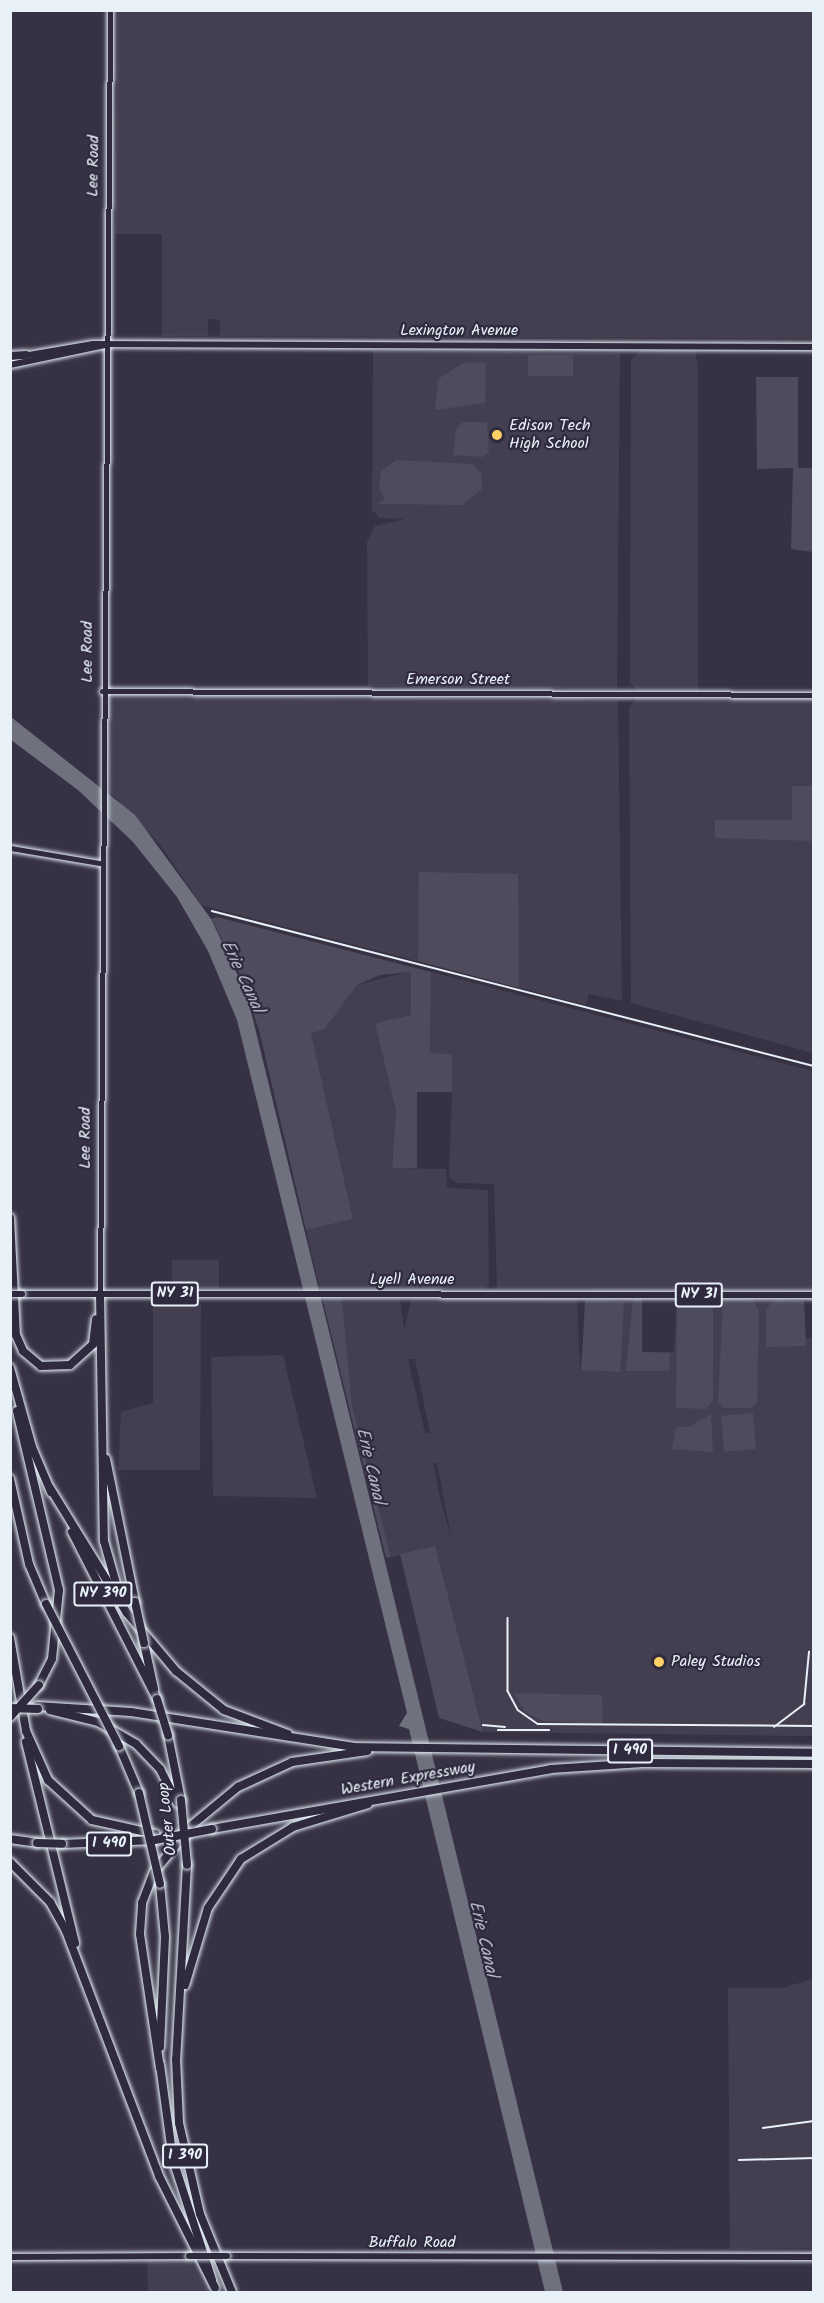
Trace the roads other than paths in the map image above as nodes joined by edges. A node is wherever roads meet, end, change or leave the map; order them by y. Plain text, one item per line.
1 (110, 10) edge
2 (105, 345) junction
3 (813, 346) edge
4 (26, 355) joint
5 (10, 357) edge
6 (10, 365) edge
7 (102, 690) junction
8 (813, 695) edge
9 (10, 848) edge
10 (100, 863) junction
11 (10, 1218) edge
12 (10, 1294) edge
13 (100, 1294) junction
14 (813, 1295) edge
15 (10, 1370) edge
16 (102, 1425) junction
17 (10, 1479) edge
18 (50, 1488) junction
19 (132, 1619) junction
20 (10, 1638) edge
21 (156, 1699) junction
22 (10, 1707) edge
23 (37, 1707) junction
24 (10, 1717) edge
25 (26, 1731) junction
26 (342, 1745) junction
27 (399, 1749) junction
28 (813, 1753) edge
29 (813, 1764) edge
30 (409, 1792) junction
31 (179, 1802) junction
32 (155, 1837) junction
33 (10, 1839) edge
34 (10, 1862) edge
35 (85, 1979) junction
36 (179, 2013) junction
37 (160, 2068) junction
38 (10, 2257) edge
39 (813, 2257) edge
40 (216, 2290) edge
41 (232, 2292) edge

1 - 2 street, Lee Road
2 - 3 main road, Lexington Avenue
2 - 4 main road, Lexington Avenue
2 - 6 main road, Lexington Avenue
2 - 7 street, Lee Road
4 - 5 highway
7 - 8 street, Emerson Street
7 - 10 street, Lee Road
9 - 10 street
10 - 13 street, Lee Road
11 - 13 highway
12 - 13 main road, Lyell Avenue / NY 31, bridge
13 - 14 main road, Lyell Avenue / NY 31
13 - 16 highway
15 - 18 highway, Outer Loop / NY 390
15 - 24 highway, bridge
16 - 19 highway
16 - 21 highway, bridge
17 - 37 highway, Outer Loop / NY 390, bridge
18 - 19 highway
18 - 21 highway, Outer Loop / NY 390
19 - 26 highway
20 - 25 highway
21 - 31 highway, Outer Loop / NY 390, bridge
22 - 23 highway, Western Expressway / I 490, bridge
23 - 26 highway, Western Expressway / I 490
23 - 31 highway
25 - 32 highway
25 - 35 highway
26 - 27 highway, Western Expressway / I 490
27 - 28 highway, Western Expressway / I 490
27 - 37 highway
29 - 30 highway, Western Expressway / I 490
30 - 32 highway, Western Expressway / I 490, bridge
30 - 36 highway
31 - 36 highway, Outer Loop / I 390, bridge
32 - 33 highway, Western Expressway / I 490, bridge
34 - 35 highway
35 - 40 highway
36 - 41 highway, Outer Loop / I 390
37 - 40 highway, Outer Loop / I 390
38 - 39 main road, Buffalo Road, bridge

